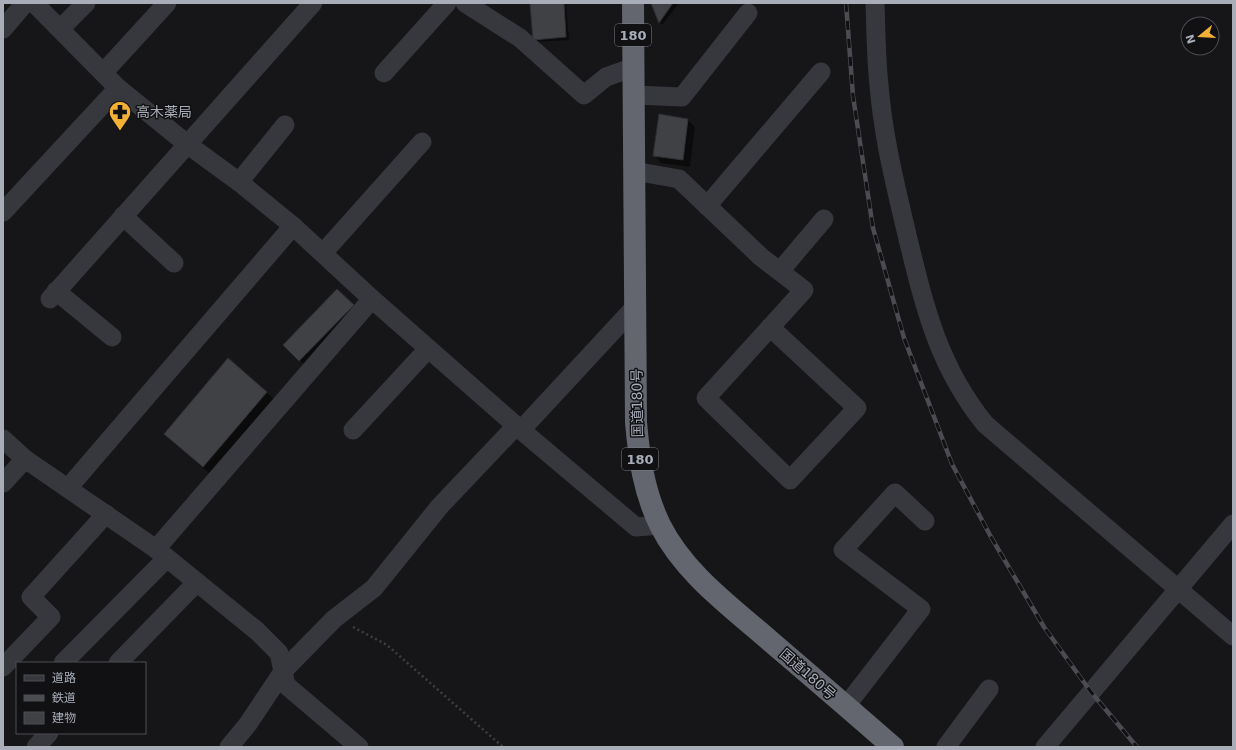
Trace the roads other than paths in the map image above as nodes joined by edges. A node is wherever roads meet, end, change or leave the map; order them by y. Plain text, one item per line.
1 (25, 3) edge
2 (34, 3) edge
3 (86, 3) edge
4 (167, 3) edge
5 (313, 3) edge
6 (447, 3) edge
7 (466, 3) edge
8 (633, 3) edge
9 (875, 3) edge
10 (748, 13) dead end
11 (3, 28) edge
12 (60, 30) junction
13 (634, 67) junction
14 (821, 72) dead end
15 (103, 73) junction
16 (384, 73) dead end
17 (118, 88) junction
18 (634, 95) junction
19 (285, 125) dead end
20 (422, 142) dead end
21 (187, 144) junction
22 (634, 171) junction
23 (239, 182) junction
24 (707, 206) junction
25 (3, 212) edge
26 (123, 216) junction
27 (824, 219) dead end
28 (293, 226) junction
29 (323, 253) junction
30 (174, 263) dead end
31 (780, 271) junction
32 (372, 299) junction
33 (635, 307) junction
34 (770, 327) junction
35 (112, 337) dead end
36 (428, 349) junction
37 (518, 428) junction
38 (353, 430) dead end
39 (3, 440) edge
40 (25, 459) junction
41 (3, 483) edge
42 (68, 488) junction
43 (106, 514) junction
44 (925, 521) dead end
45 (1233, 524) edge
46 (660, 525) junction
47 (162, 553) junction
48 (197, 582) junction
49 (1178, 589) junction
50 (1233, 636) edge
51 (64, 662) edge
52 (119, 662) edge
53 (3, 667) edge
54 (284, 670) junction
55 (989, 689) dead end
56 (846, 706) junction
57 (49, 734) edge
58 (36, 747) edge
59 (229, 747) edge
60 (359, 747) edge
61 (893, 747) edge
62 (946, 747) edge
63 (1044, 747) edge

1 - 11 street
2 - 12 street
3 - 12 street
4 - 15 street
5 - 21 street
6 - 16 street
7 - 13 street
8 - 13 highway, 国道180号 / 180
9 - 49 street
10 - 18 street
12 - 15 street
13 - 18 highway, 国道180号 / 180
14 - 24 street
15 - 17 street
17 - 21 street
17 - 25 street
18 - 22 highway, 国道180号 / 180
19 - 23 street
20 - 29 street
21 - 23 street
21 - 26 street
22 - 24 street
22 - 33 highway, 国道180号 / 180
23 - 28 street
24 - 31 street
26 - 30 street
26 - 35 street
27 - 31 street
28 - 29 street
28 - 42 street
29 - 32 street
31 - 34 street
32 - 36 street
32 - 47 street
33 - 37 street
33 - 46 highway, 国道180号 / 180
34 - 34 street
36 - 37 street
36 - 38 street
37 - 46 street
37 - 54 street
39 - 40 street
40 - 41 street
40 - 42 street
42 - 43 street
43 - 47 street
43 - 53 street
44 - 56 street
45 - 49 street
46 - 56 highway, 国道180号 / 180
47 - 48 street
47 - 51 street
48 - 52 street
48 - 54 street
49 - 50 street
49 - 63 street
54 - 59 street
54 - 60 street
55 - 62 street
56 - 61 highway, 国道180号 / 180
57 - 58 street

